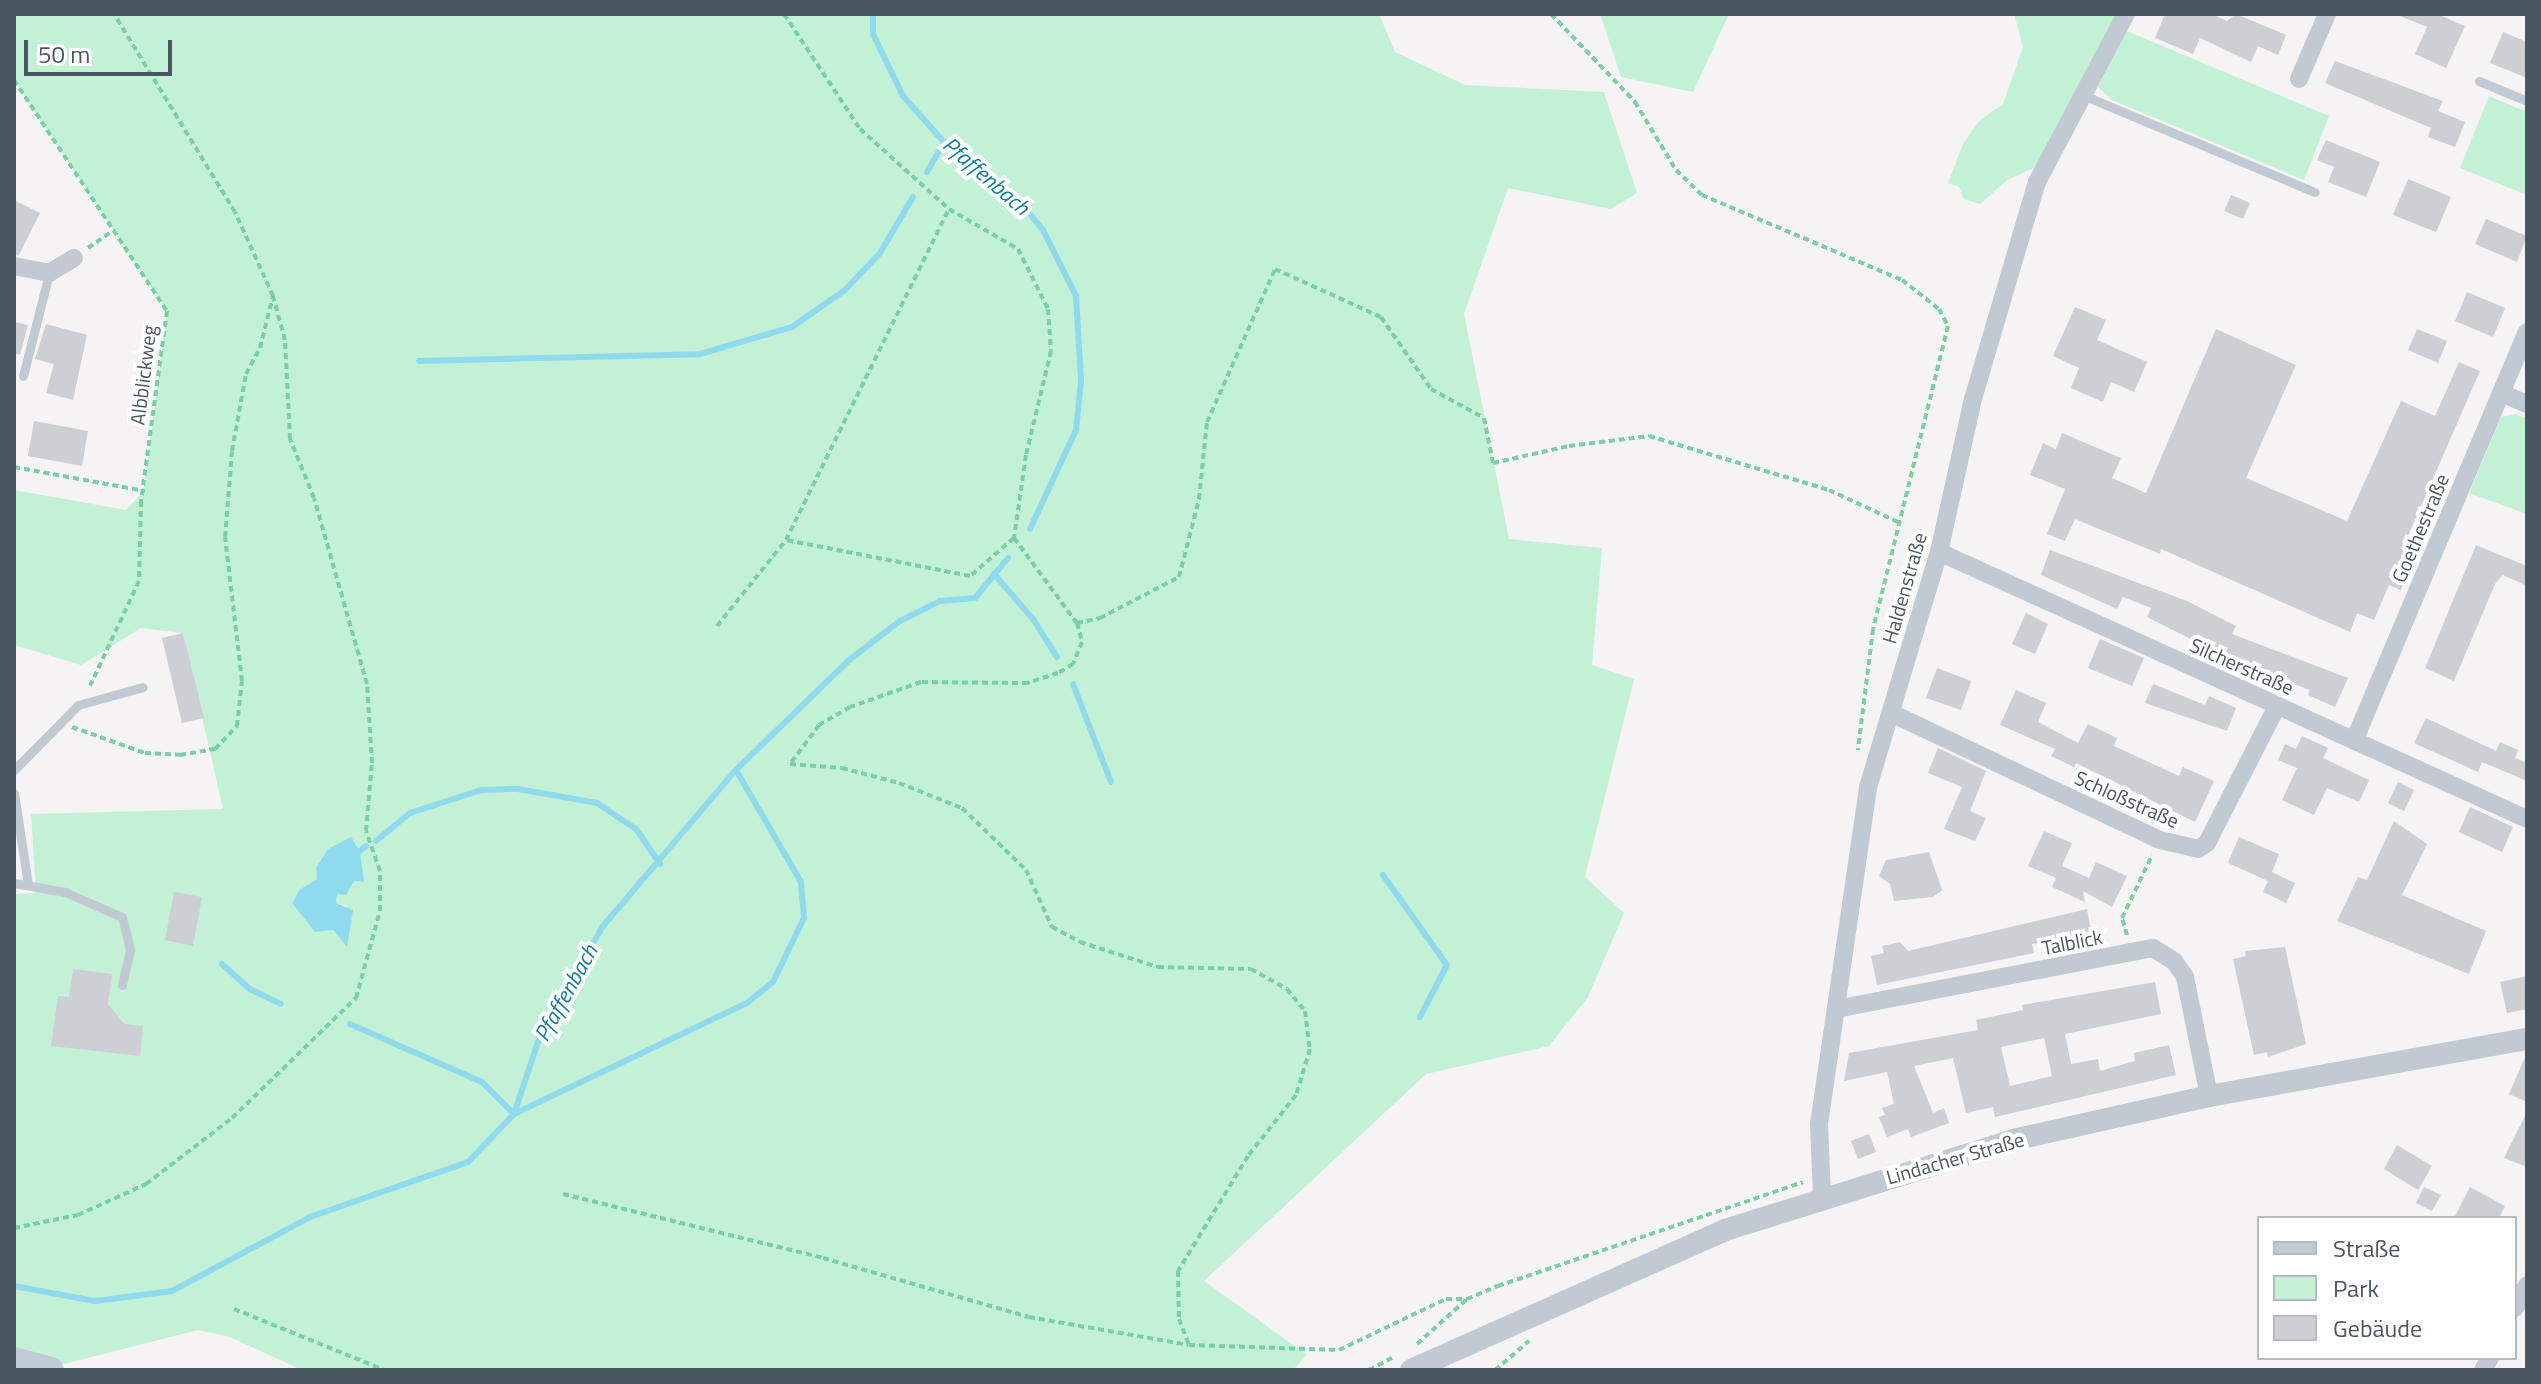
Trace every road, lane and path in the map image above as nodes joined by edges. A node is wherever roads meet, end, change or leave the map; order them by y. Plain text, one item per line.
1 (114, 14) edge
2 (784, 14) edge
3 (1551, 14) edge
4 (2126, 14) edge
5 (2327, 14) edge
6 (2299, 79) dead end
7 (14, 80) edge
8 (2479, 81) dead end
9 (2085, 96) junction
10 (2527, 101) edge
11 (2315, 192) dead end
12 (949, 209) junction
13 (112, 231) junction
14 (74, 258) joint
15 (14, 266) edge
16 (49, 273) junction
17 (273, 296) junction
18 (2527, 332) edge
19 (23, 376) dead end
20 (2501, 393) junction
21 (2527, 404) edge
22 (14, 467) edge
23 (145, 491) junction
24 (1898, 522) junction
25 (1014, 538) junction
26 (786, 540) junction
27 (1939, 552) junction
28 (1077, 623) junction
29 (717, 626) dead end
30 (143, 687) dead end
31 (78, 705) junction
32 (2277, 706) junction
33 (1891, 713) junction
34 (58, 721) junction
35 (2354, 741) junction
36 (14, 770) edge
37 (1868, 787) junction
38 (14, 793) edge
39 (2527, 819) edge
40 (2160, 840) junction
41 (14, 883) edge
42 (28, 884) junction
43 (2133, 952) junction
44 (122, 985) dead end
45 (1836, 1009) junction
46 (2527, 1039) edge
47 (2209, 1096) junction
48 (1820, 1188) junction
49 (563, 1194) dead end
50 (14, 1228) edge
51 (2527, 1285) edge
52 (1467, 1299) junction
53 (2517, 1304) edge
54 (234, 1309) dead end
55 (1534, 1335) dead end
56 (1189, 1345) junction
57 (1414, 1346) dead end
58 (14, 1360) edge
59 (1407, 1361) edge
60 (51, 1370) edge
61 (384, 1370) edge
62 (1369, 1370) edge
63 (1495, 1370) edge

1 - 17 path
2 - 12 path
3 - 24 path
4 - 9 street, Haldenstraße
5 - 6 street
7 - 13 path, Albblickweg
8 - 10 lane
9 - 11 lane
9 - 27 street, Haldenstraße
12 - 25 path
12 - 26 path
13 - 14 path
13 - 23 path, Albblickweg
14 - 16 street
15 - 16 street
16 - 19 lane
17 - 34 path
17 - 50 path
18 - 20 street, Goethestraße
20 - 21 street
20 - 35 street, Goethestraße
22 - 23 path
23 - 31 path, Albblickweg
24 - 28 path
24 - 37 path
25 - 26 path
25 - 28 path
26 - 29 path
27 - 32 street, Silcherstraße
27 - 33 street, Haldenstraße
28 - 56 path
30 - 31 lane
31 - 34 lane
32 - 35 street, Silcherstraße
32 - 40 street, Schloßstraße
33 - 37 street, Haldenstraße
33 - 40 street, Schloßstraße
34 - 36 lane
35 - 39 street, Silcherstraße
37 - 45 street, Haldenstraße
38 - 42 lane
40 - 43 path
41 - 42 lane
42 - 44 lane
43 - 45 street, Talblick
43 - 47 street, Talblick
45 - 48 street, Haldenstraße
46 - 47 street, Lindacher Straße
47 - 48 street, Lindacher Straße
48 - 52 path
48 - 59 street, Lindacher Straße
49 - 56 path
51 - 53 street
52 - 56 path
52 - 57 path
54 - 61 path
55 - 63 path
58 - 60 main road
59 - 62 path

